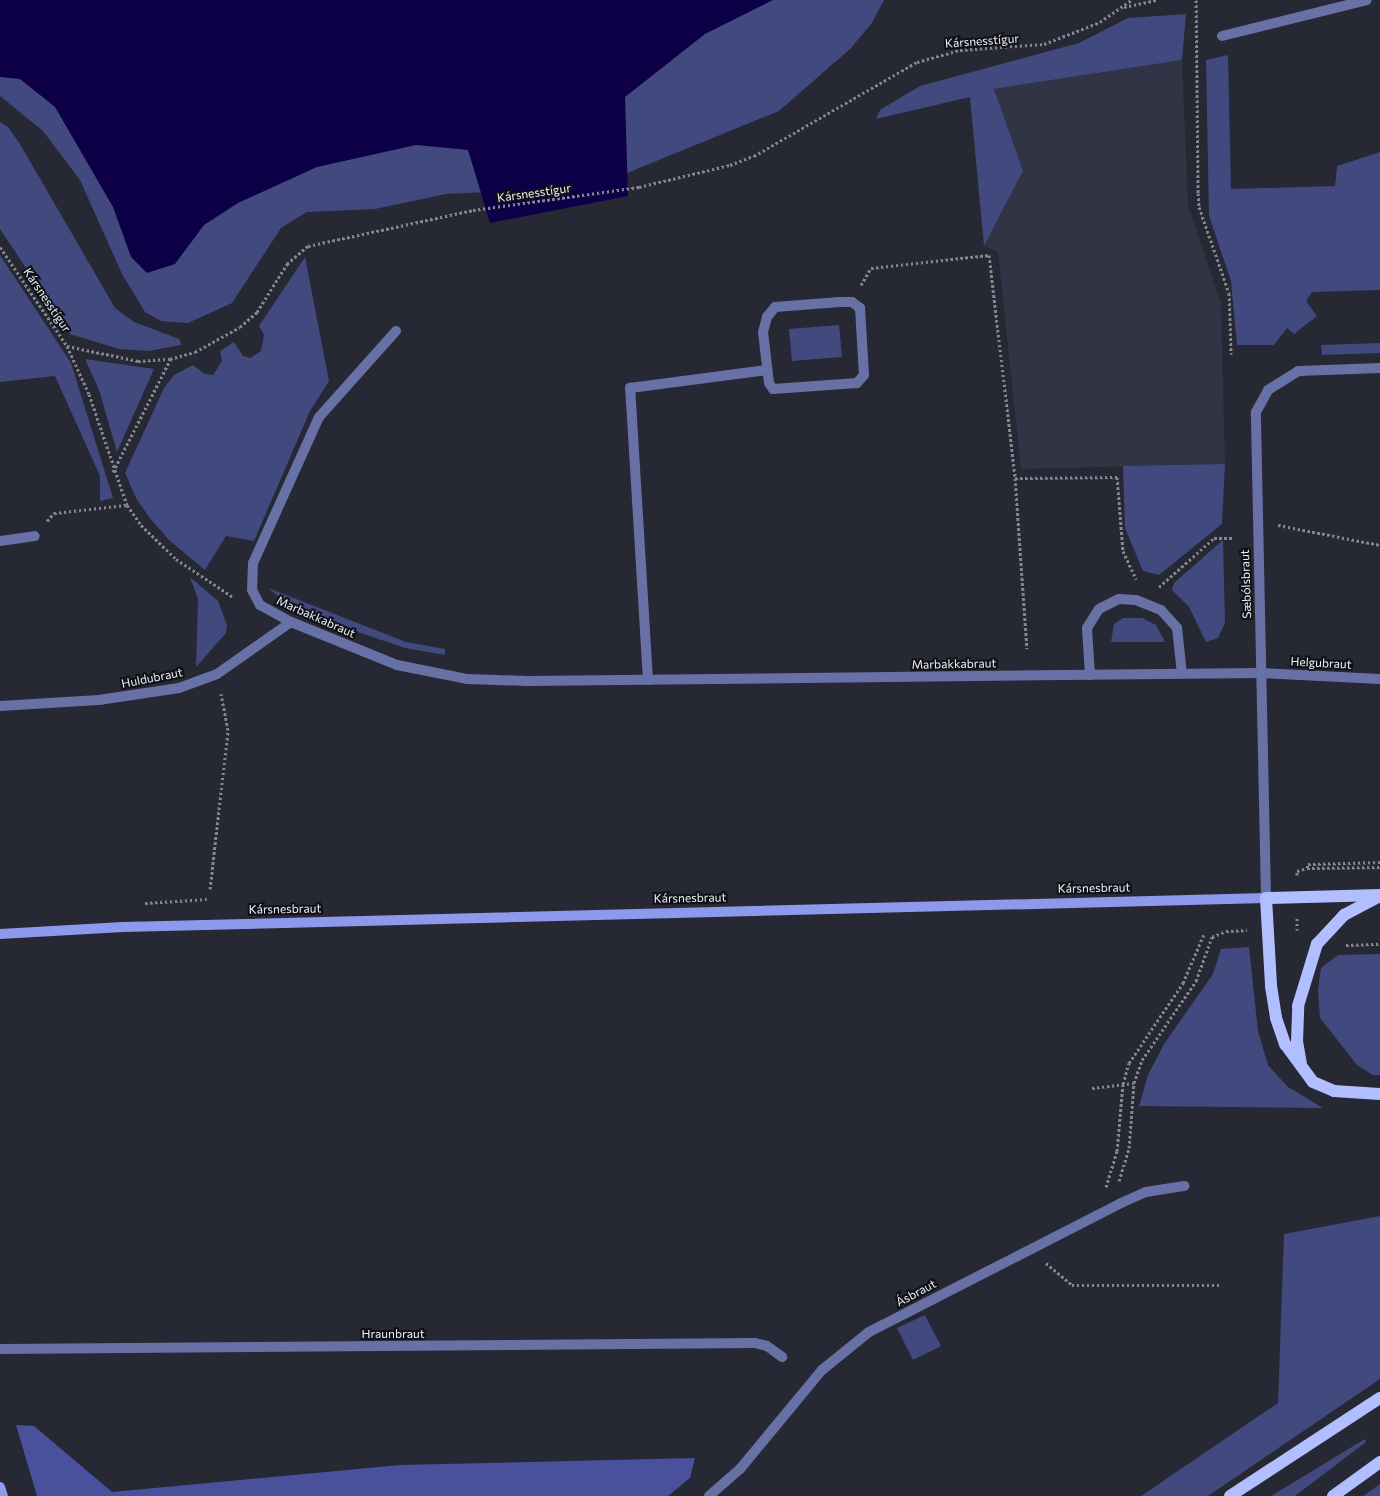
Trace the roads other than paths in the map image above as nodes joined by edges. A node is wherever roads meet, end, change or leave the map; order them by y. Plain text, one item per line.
1 (1367, 0) edge
2 (1222, 36) dead end
3 (396, 331) dead end
4 (1380, 368) edge
5 (767, 370) junction
6 (35, 536) road end
7 (0, 541) edge
8 (291, 622) junction
9 (1260, 673) junction
10 (1182, 674) junction
11 (1090, 675) junction
12 (1380, 679) edge
13 (648, 680) junction
14 (0, 706) edge
15 (1380, 895) edge
16 (1266, 898) junction
17 (0, 934) edge
18 (1303, 1072) junction
19 (1380, 1094) edge
20 (1185, 1186) dead end
21 (0, 1349) edge
22 (782, 1357) dead end
23 (1380, 1398) edge
24 (1380, 1462) edge
25 (0, 1487) edge
26 (3, 1496) edge
27 (709, 1496) edge
28 (1230, 1496) edge
29 (1333, 1496) edge

1 - 2 street
3 - 8 street, Marbakkabraut
4 - 9 street, Sæbólsbraut
5 - 5 street
5 - 13 street
6 - 7 street
8 - 13 street, Marbakkabraut
8 - 14 street, Huldubraut
9 - 10 street, Marbakkabraut
9 - 12 street, Helgubraut
9 - 16 street, Sæbólsbraut
10 - 11 street, Marbakkabraut
10 - 11 street
11 - 13 street, Marbakkabraut
15 - 16 main road, Kársnesbraut
15 - 18 main road
16 - 17 street, Kársnesbraut
16 - 18 main road
18 - 19 main road
20 - 27 street, Ásbraut
21 - 22 street, Hraunbraut
23 - 28 main road
24 - 29 main road
25 - 26 street

